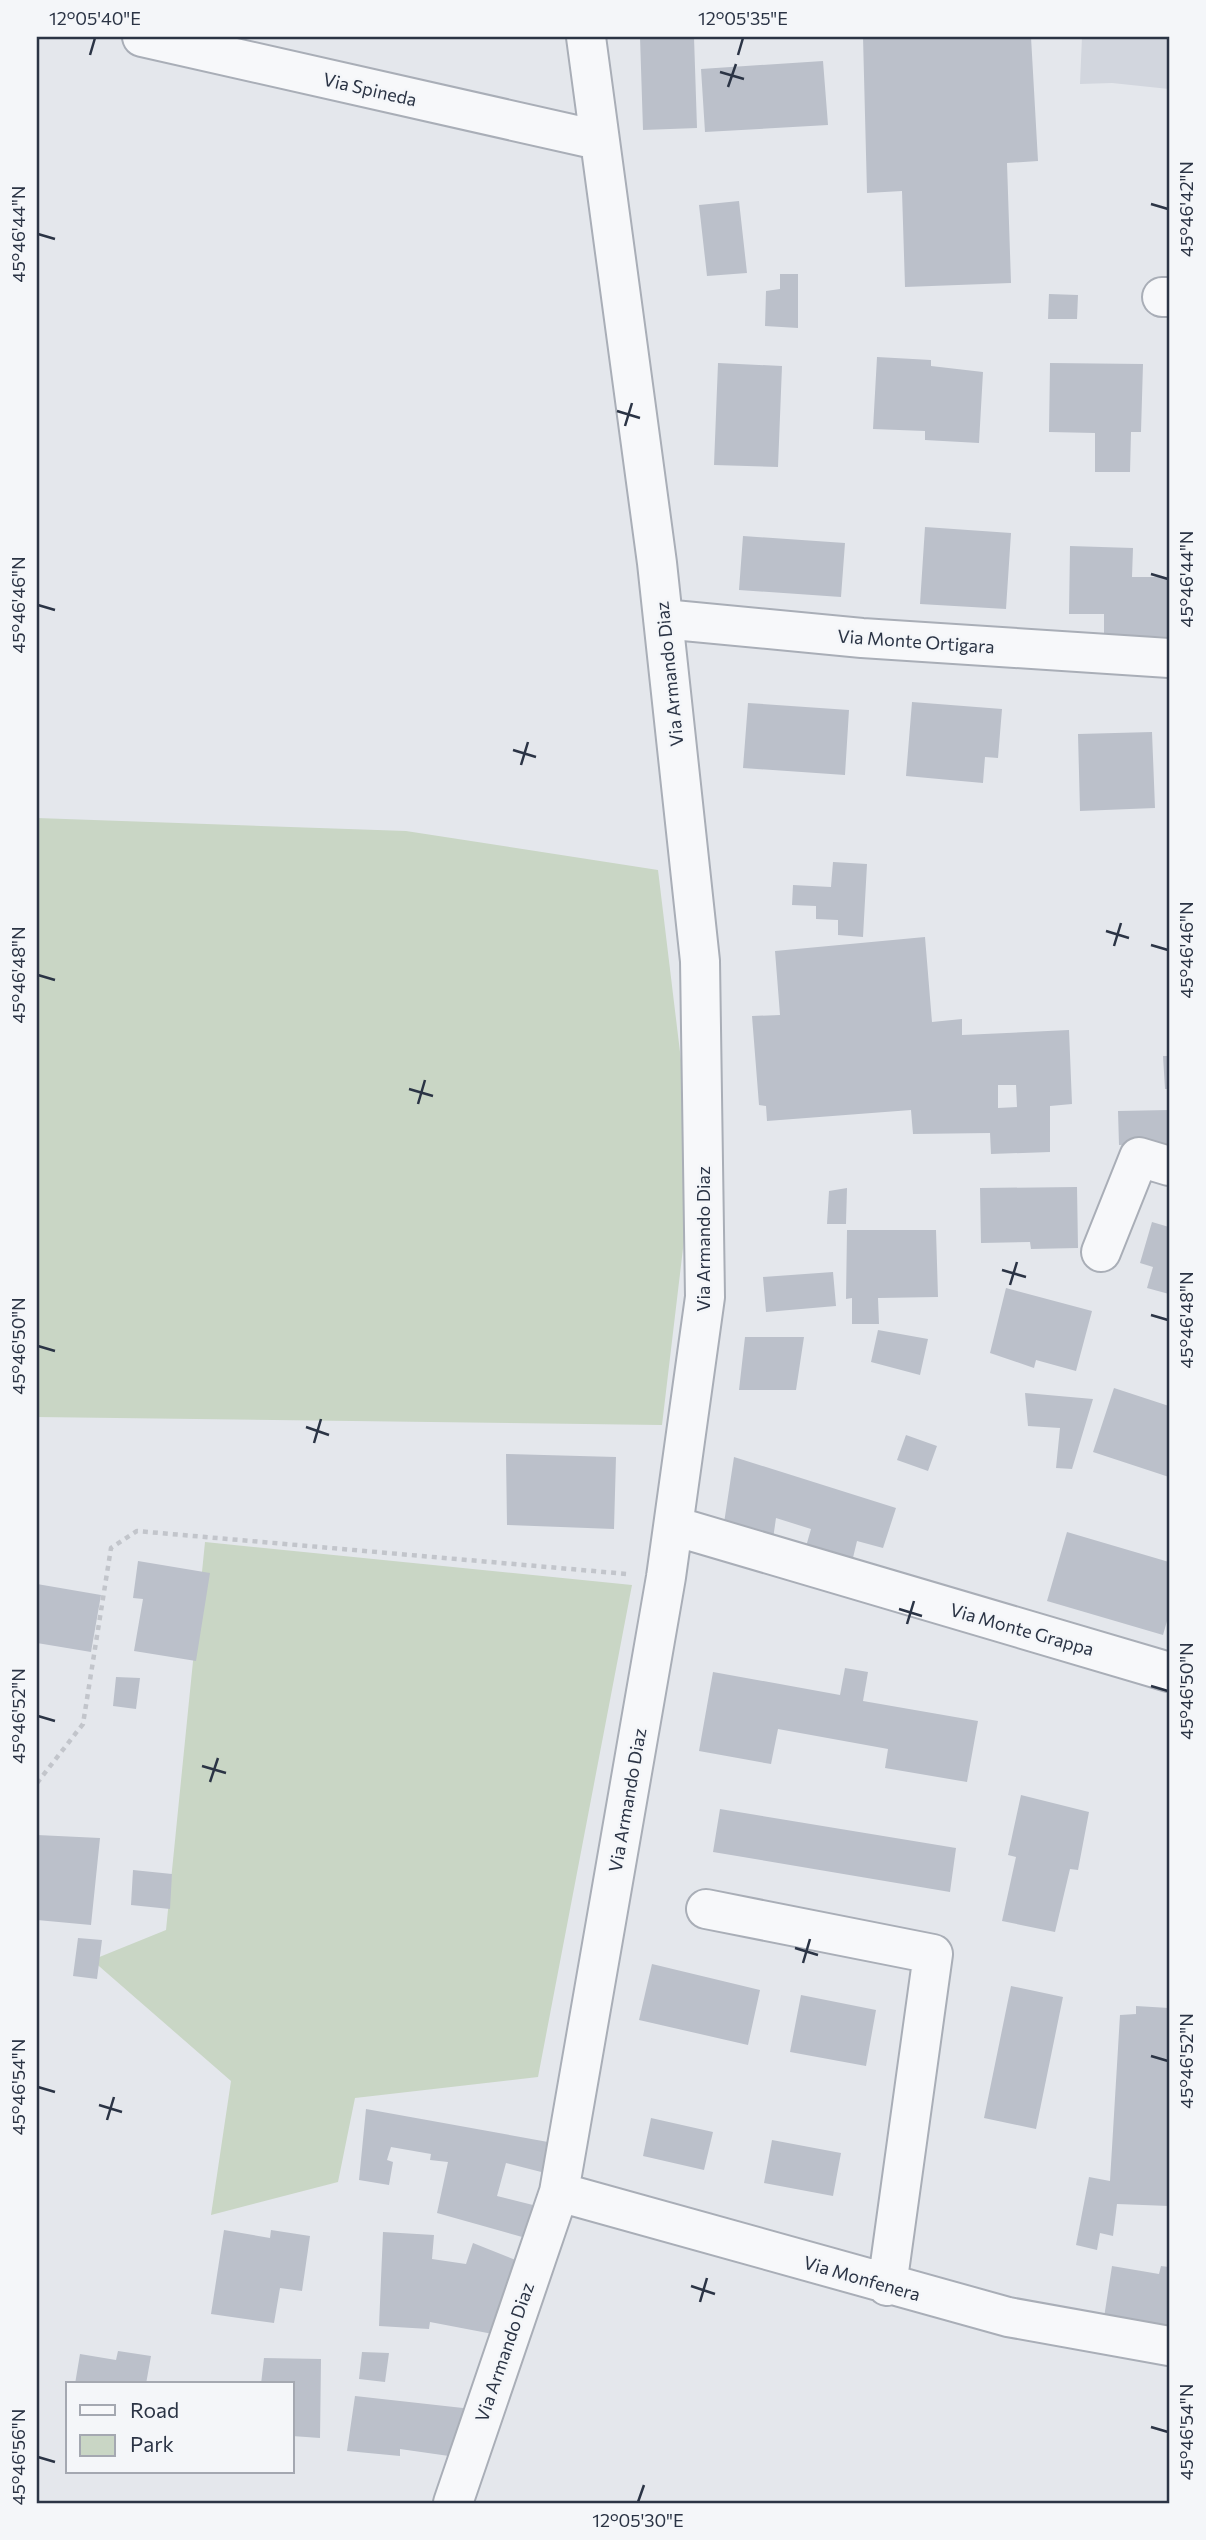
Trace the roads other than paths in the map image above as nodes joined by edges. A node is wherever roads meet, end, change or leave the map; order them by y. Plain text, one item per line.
1 (142, 37) edge
2 (586, 37) edge
3 (598, 140) junction
4 (663, 619) junction
5 (1169, 657) edge
6 (1169, 1166) edge
7 (1101, 1252) dead end
8 (674, 1526) junction
9 (1169, 1672) edge
10 (706, 1909) dead end
11 (559, 2192) junction
12 (887, 2286) junction
13 (1169, 2346) edge
14 (453, 2503) edge

1 - 3 street, Via Spineda
2 - 3 street, Via Armando Diaz
3 - 4 street, Via Armando Diaz
4 - 5 street, Via Monte Ortigara
4 - 8 street, Via Armando Diaz
6 - 7 street
8 - 9 street, Via Monte Grappa
8 - 11 street, Via Armando Diaz
10 - 12 street
11 - 12 street, Via Monfenera
11 - 14 street, Via Armando Diaz
12 - 13 street, Via Monfenera

